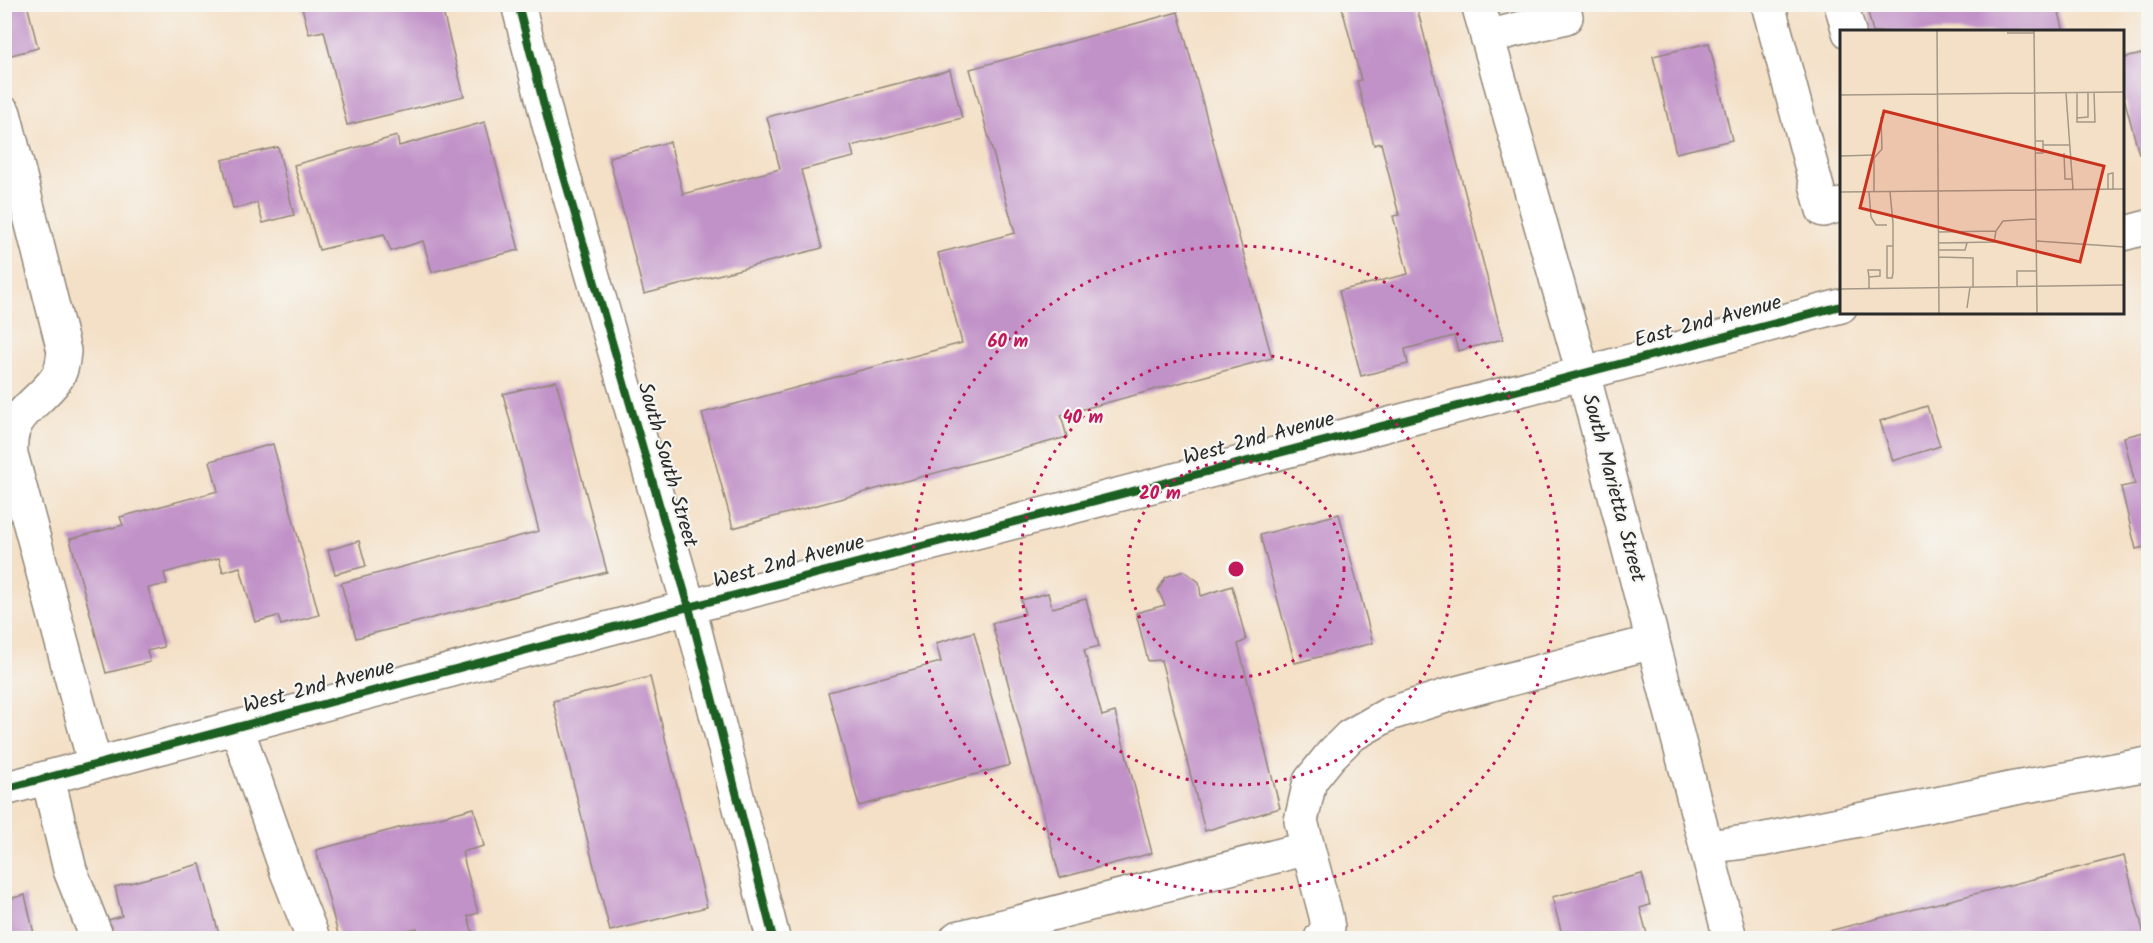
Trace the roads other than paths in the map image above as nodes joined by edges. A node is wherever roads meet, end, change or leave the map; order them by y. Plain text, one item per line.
1 (518, 4) edge
2 (1478, 4) edge
3 (1563, 4) edge
4 (1768, 4) edge
5 (1841, 4) edge
6 (1848, 30) edge
7 (1487, 37) junction
8 (4, 113) edge
9 (1840, 206) edge
10 (2148, 227) edge
11 (2123, 233) edge
12 (1840, 306) edge
13 (1583, 373) junction
14 (9, 430) edge
15 (689, 607) junction
16 (1653, 642) junction
17 (237, 728) junction
18 (2148, 764) edge
19 (95, 765) junction
20 (48, 778) junction
21 (4, 789) edge
22 (1706, 847) junction
23 (1308, 848) junction
24 (97, 939) edge
25 (313, 939) edge
26 (773, 939) edge
27 (957, 939) edge
28 (1321, 939) edge
29 (1730, 939) edge

1 - 15 street, South South Street
2 - 7 street, South Marietta Street
3 - 7 street
4 - 9 street
5 - 6 street
7 - 13 street, South Marietta Street
8 - 14 street
10 - 11 street
12 - 13 street, East 2nd Avenue
13 - 15 street, West 2nd Avenue
13 - 16 street, South Marietta Street
14 - 19 street
15 - 17 street, West 2nd Avenue
15 - 26 street, South South Street
16 - 22 street, South Marietta Street
16 - 23 street
17 - 19 street, West 2nd Avenue
17 - 25 street
18 - 22 street
19 - 20 street, West 2nd Avenue
20 - 21 street, West 2nd Avenue
20 - 24 street
22 - 29 street, South Marietta Street
23 - 27 street
23 - 28 street

